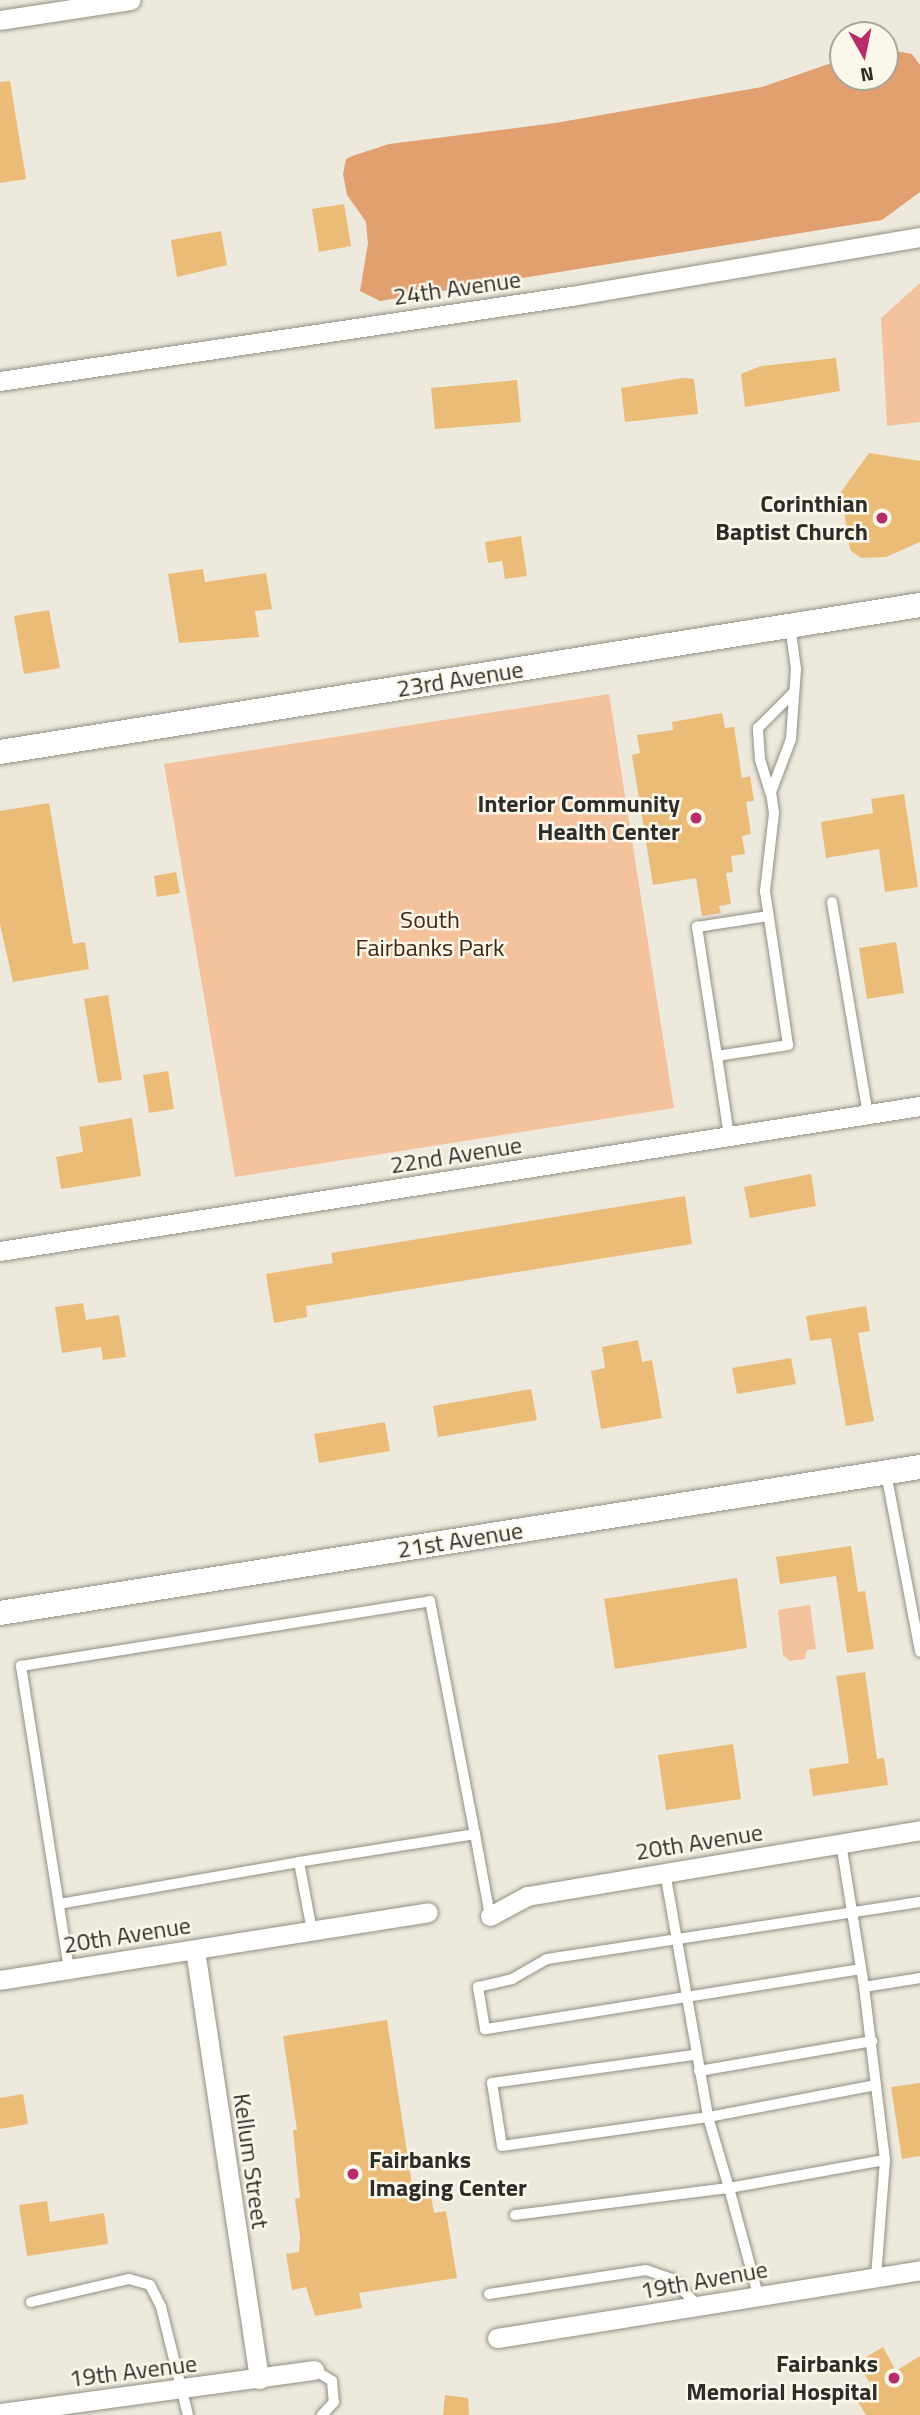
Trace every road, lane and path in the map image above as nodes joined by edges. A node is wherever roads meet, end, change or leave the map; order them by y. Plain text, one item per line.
1 (130, 0) edge
2 (0, 20) edge
3 (920, 237) edge
4 (0, 381) edge
5 (920, 605) edge
6 (790, 625) junction
7 (794, 692) junction
8 (0, 752) edge
9 (771, 792) junction
10 (832, 902) dead end
11 (768, 916) junction
12 (717, 1056) junction
13 (920, 1106) edge
14 (869, 1114) junction
15 (729, 1136) junction
16 (0, 1251) edge
17 (920, 1467) edge
18 (886, 1472) junction
19 (0, 1613) edge
20 (920, 1652) edge
21 (920, 1830) edge
22 (475, 1834) junction
23 (841, 1843) junction
24 (299, 1863) junction
25 (664, 1872) junction
26 (920, 1902) edge
27 (58, 1904) junction
28 (428, 1912) dead end
29 (852, 1913) junction
30 (490, 1916) joint
31 (312, 1931) junction
32 (675, 1940) junction
33 (195, 1950) junction
34 (69, 1969) junction
35 (861, 1969) junction
36 (920, 1978) edge
37 (0, 1980) edge
38 (864, 1987) junction
39 (684, 1998) junction
40 (872, 2041) junction
41 (695, 2054) junction
42 (699, 2071) junction
43 (876, 2085) junction
44 (708, 2117) junction
45 (885, 2160) junction
46 (729, 2188) junction
47 (516, 2215) dead end
48 (920, 2270) edge
49 (876, 2277) junction
50 (489, 2294) dead end
51 (758, 2295) junction
52 (31, 2302) dead end
53 (698, 2306) junction
54 (497, 2338) dead end
55 (314, 2371) joint
56 (259, 2379) junction
57 (185, 2389) junction
58 (0, 2413) edge
59 (188, 2415) edge
60 (322, 2415) edge

1 - 2 street
3 - 4 street, 24th Avenue
5 - 6 street, 23rd Avenue
6 - 7 lane
6 - 8 street, 23rd Avenue
7 - 9 lane
7 - 9 lane
9 - 11 lane
10 - 14 lane
11 - 12 lane
11 - 12 lane
12 - 15 lane
13 - 14 street, 22nd Avenue
14 - 15 street, 22nd Avenue
15 - 16 street, 22nd Avenue
17 - 18 street, 21st Avenue
18 - 19 street, 21st Avenue
18 - 20 lane
21 - 23 street, 20th Avenue
22 - 24 lane
22 - 27 lane
22 - 30 lane
23 - 25 street, 20th Avenue
23 - 29 lane
24 - 27 lane
24 - 31 lane
25 - 30 street, 20th Avenue
25 - 32 lane
26 - 29 lane
27 - 34 lane
28 - 31 street, 20th Avenue
29 - 32 lane
29 - 35 lane
31 - 33 street, 20th Avenue
32 - 39 lane
32 - 39 lane
33 - 34 street, 20th Avenue
33 - 56 street, Kellum Street
34 - 37 street, 20th Avenue
35 - 38 lane
35 - 39 lane
36 - 38 lane
38 - 40 lane
39 - 41 lane
40 - 42 lane
40 - 43 lane
41 - 42 lane
41 - 44 lane
42 - 44 lane
43 - 44 lane
43 - 45 lane
44 - 46 lane
45 - 46 lane
45 - 49 lane
46 - 47 lane
46 - 51 lane
48 - 49 street, 19th Avenue
49 - 51 street, 19th Avenue
50 - 53 lane
51 - 53 street, 19th Avenue
52 - 57 lane
53 - 54 street, 19th Avenue
55 - 56 street, 19th Avenue
55 - 60 lane
56 - 57 street, 19th Avenue
57 - 58 street, 19th Avenue
57 - 59 lane

